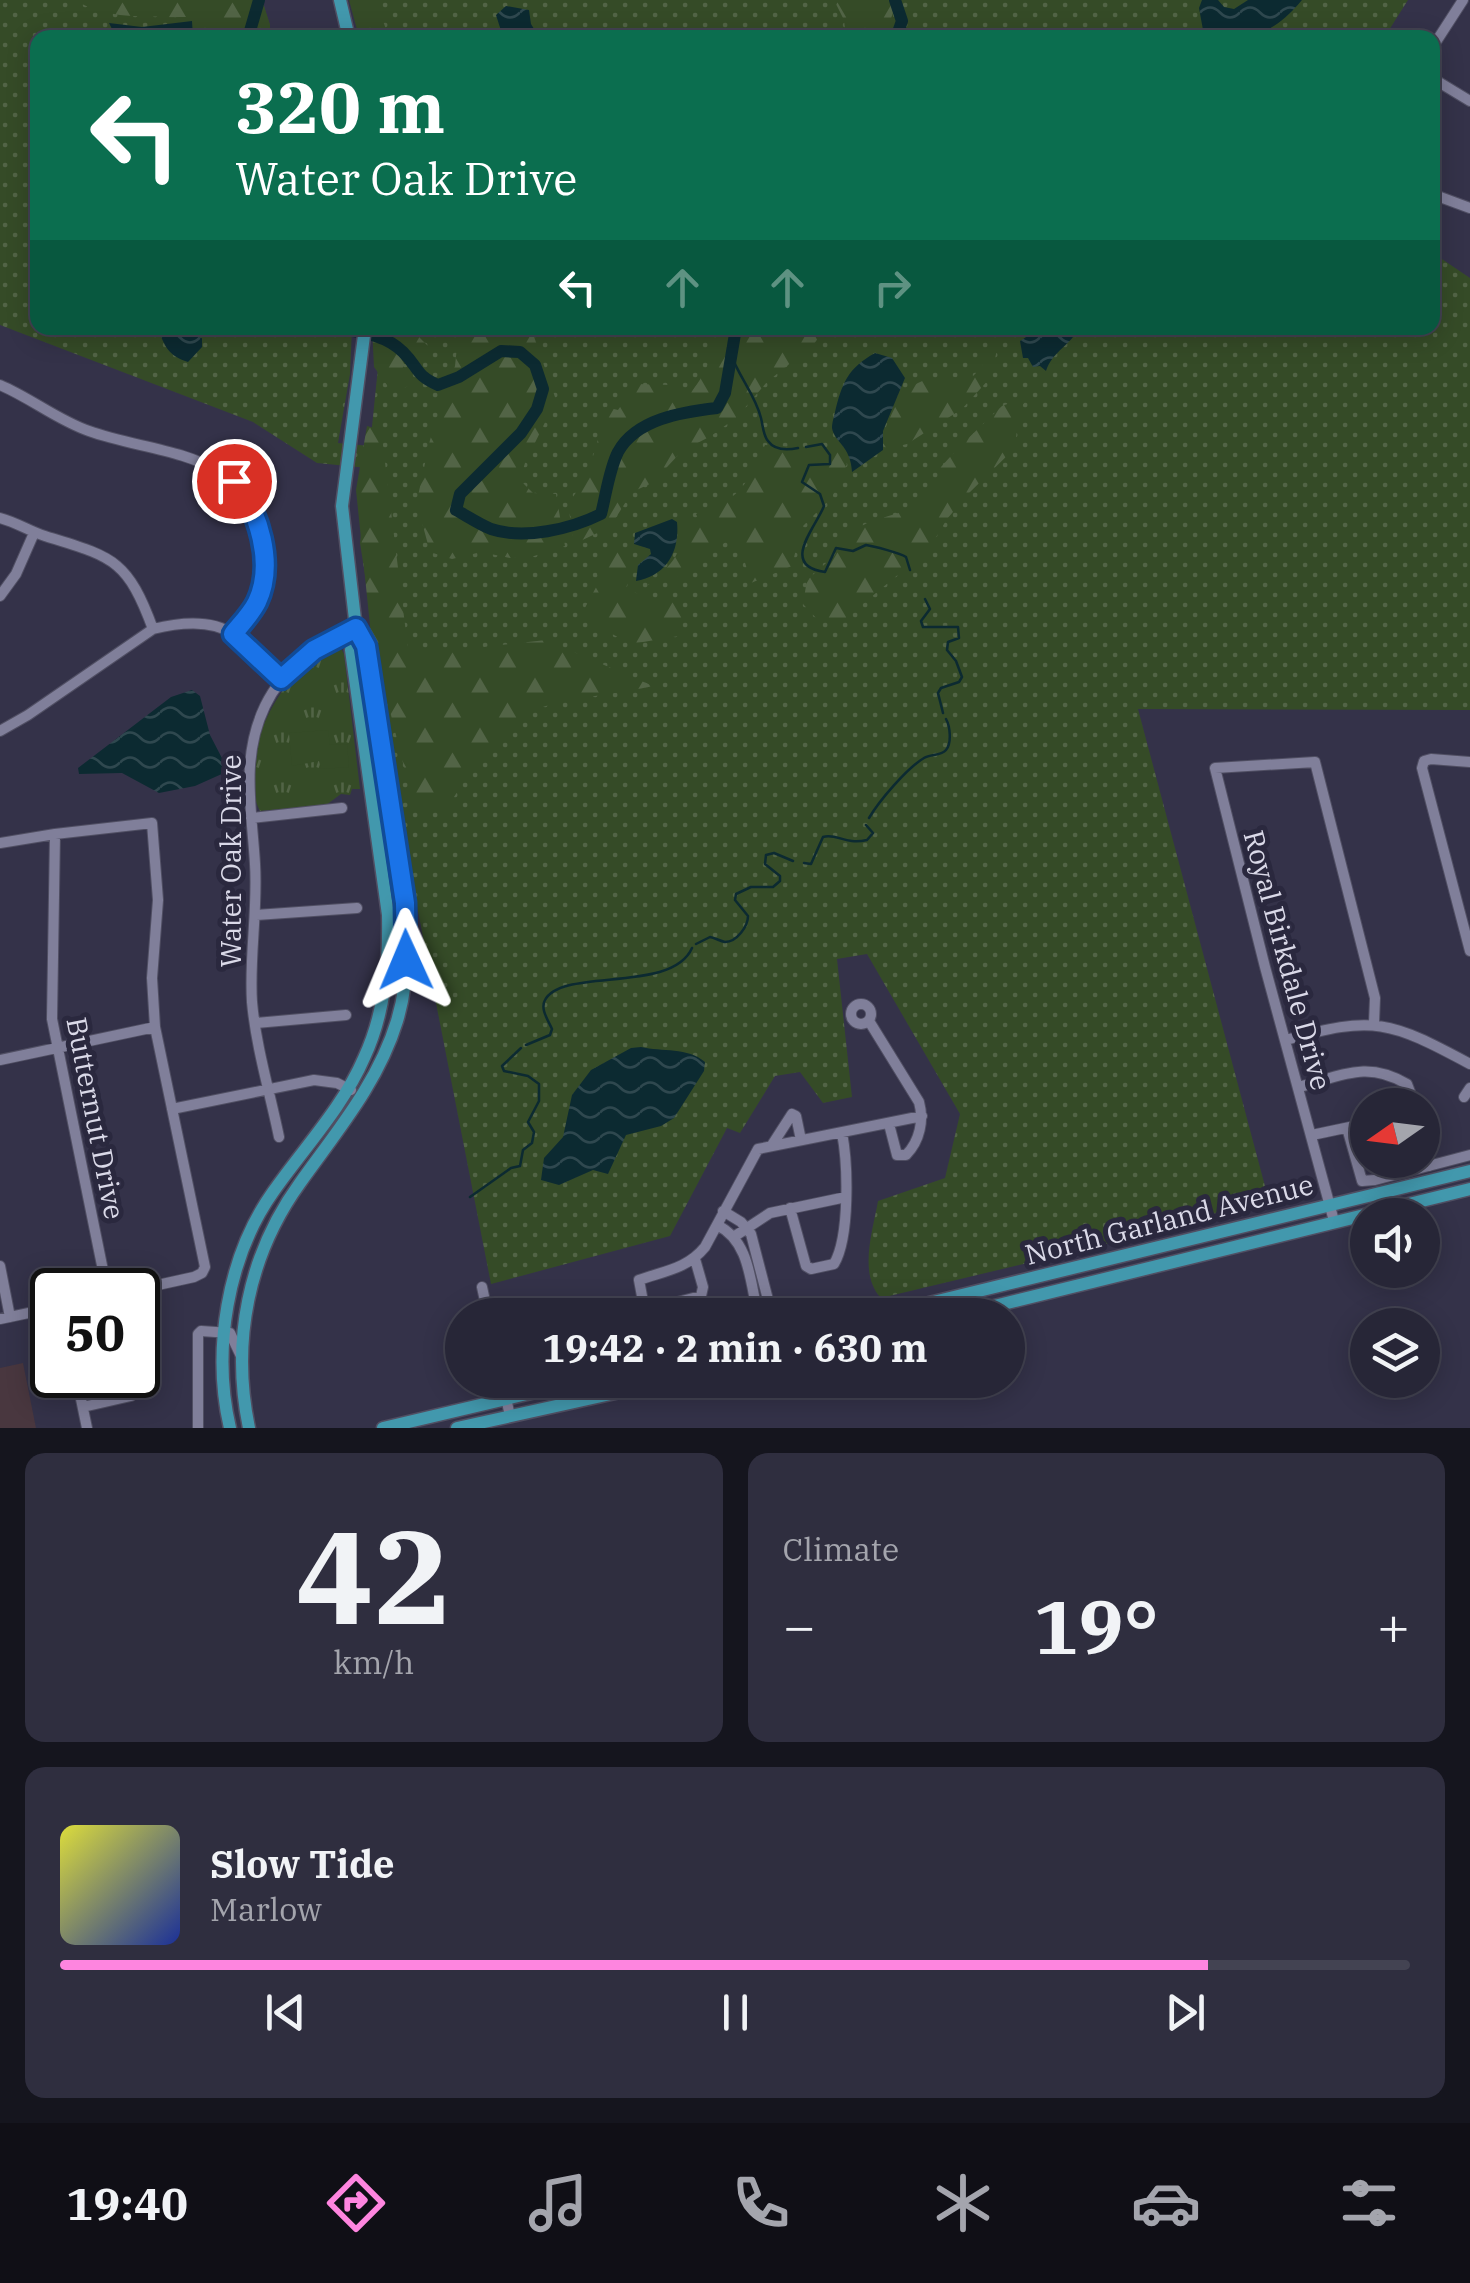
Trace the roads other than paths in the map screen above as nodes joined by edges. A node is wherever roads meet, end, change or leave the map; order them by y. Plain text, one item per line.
1 (340, 0) edge
2 (1463, 0) edge
3 (347, 30) edge
4 (1440, 36) edge
5 (1440, 83) edge
6 (1470, 101) edge
7 (1440, 197) edge
8 (1470, 208) edge
9 (364, 335) edge
10 (0, 385) edge
11 (0, 518) edge
12 (34, 533) junction
13 (0, 596) edge
14 (356, 628) junction
15 (153, 629) junction
16 (233, 634) junction
17 (281, 679) junction
18 (0, 731) edge
19 (1470, 762) edge
20 (342, 808) dead end
21 (251, 818) junction
22 (55, 834) junction
23 (0, 844) edge
24 (357, 908) dead end
25 (256, 915) junction
26 (1470, 951) edge
27 (346, 1014) dead end
28 (869, 1021) dead end
29 (256, 1023) junction
30 (1374, 1024) junction
31 (154, 1027) junction
32 (1286, 1040) junction
33 (56, 1048) junction
34 (0, 1060) edge
35 (1470, 1064) edge
36 (270, 1088) junction
37 (348, 1088) junction
38 (1299, 1088) junction
39 (1409, 1088) edge
40 (362, 1098) junction
41 (172, 1109) junction
42 (922, 1116) junction
43 (888, 1124) junction
44 (1350, 1127) edge
45 (1347, 1128) junction
46 (842, 1132) junction
47 (1312, 1135) junction
48 (279, 1137) dead end
49 (1350, 1139) edge
50 (801, 1140) junction
51 (772, 1145) junction
52 (1470, 1155) edge
53 (1440, 1163) edge
54 (1470, 1171) edge
55 (277, 1186) junction
56 (1470, 1188) edge
57 (291, 1196) junction
58 (846, 1197) junction
59 (1329, 1204) junction
60 (790, 1208) junction
61 (723, 1211) junction
62 (1334, 1222) junction
63 (717, 1225) junction
64 (746, 1226) junction
65 (735, 1236) junction
66 (695, 1259) junction
67 (0, 1266) edge
68 (103, 1268) edge
69 (160, 1285) edge
70 (482, 1287) dead end
71 (484, 1298) edge
72 (754, 1298) edge
73 (768, 1298) edge
74 (949, 1298) edge
75 (1025, 1298) edge
76 (30, 1313) edge
77 (5, 1318) edge
78 (224, 1332) junction
79 (241, 1356) junction
80 (81, 1398) edge
81 (122, 1398) edge
82 (506, 1398) joint
83 (592, 1398) edge
84 (83, 1407) junction
85 (510, 1416) junction
86 (87, 1428) edge
87 (198, 1428) edge
88 (230, 1428) edge
89 (249, 1428) edge
90 (383, 1428) edge
91 (457, 1428) edge

1 - 3 main road
2 - 4 street
5 - 6 street
7 - 8 street
9 - 14 main road
10 - 16 street
11 - 12 street
12 - 13 street
12 - 15 street
14 - 17 street, Water Oak Drive
14 - 37 main road
14 - 40 main road
15 - 16 street
15 - 18 street
16 - 17 street
17 - 21 street, Water Oak Drive
19 - 26 street
20 - 21 street
21 - 25 street, Water Oak Drive
22 - 23 street
22 - 31 street
22 - 33 street, Butternut Drive
24 - 25 street
25 - 29 street, Water Oak Drive
27 - 29 street
28 - 42 street
29 - 36 street, Water Oak Drive
30 - 32 street
30 - 32 street, Royal Birkdale Drive
30 - 35 street
31 - 33 street
31 - 41 street
32 - 38 street, Royal Birkdale Drive
33 - 34 street
33 - 68 street, Butternut Drive
36 - 37 street
36 - 41 street
36 - 48 street, Water Oak Drive
37 - 40 street
37 - 55 main road
38 - 39 street
38 - 47 street, Royal Birkdale Drive
40 - 57 main road
41 - 69 street
42 - 43 street
42 - 43 street
43 - 46 street
44 - 45 street
45 - 47 street
45 - 49 street
46 - 50 street
46 - 58 street
47 - 59 street, Royal Birkdale Drive
50 - 51 street
50 - 51 street
51 - 61 street
52 - 53 street
54 - 59 main road, North Garland Avenue
55 - 57 main road
55 - 78 main road
56 - 62 main road, North Garland Avenue
57 - 79 main road
58 - 60 street
58 - 60 street
59 - 62 street, Royal Birkdale Drive
59 - 74 main road, North Garland Avenue
60 - 64 street
61 - 63 street
61 - 64 street
62 - 75 main road, North Garland Avenue
63 - 65 street
63 - 66 street
64 - 65 street
64 - 73 street
65 - 72 street
66 - 66 street
67 - 77 street
70 - 71 street
76 - 77 street
78 - 79 street
78 - 87 street
78 - 88 main road
79 - 89 main road
80 - 84 street
81 - 84 street
82 - 85 street
82 - 90 main road
83 - 85 main road
84 - 86 street
85 - 91 main road

